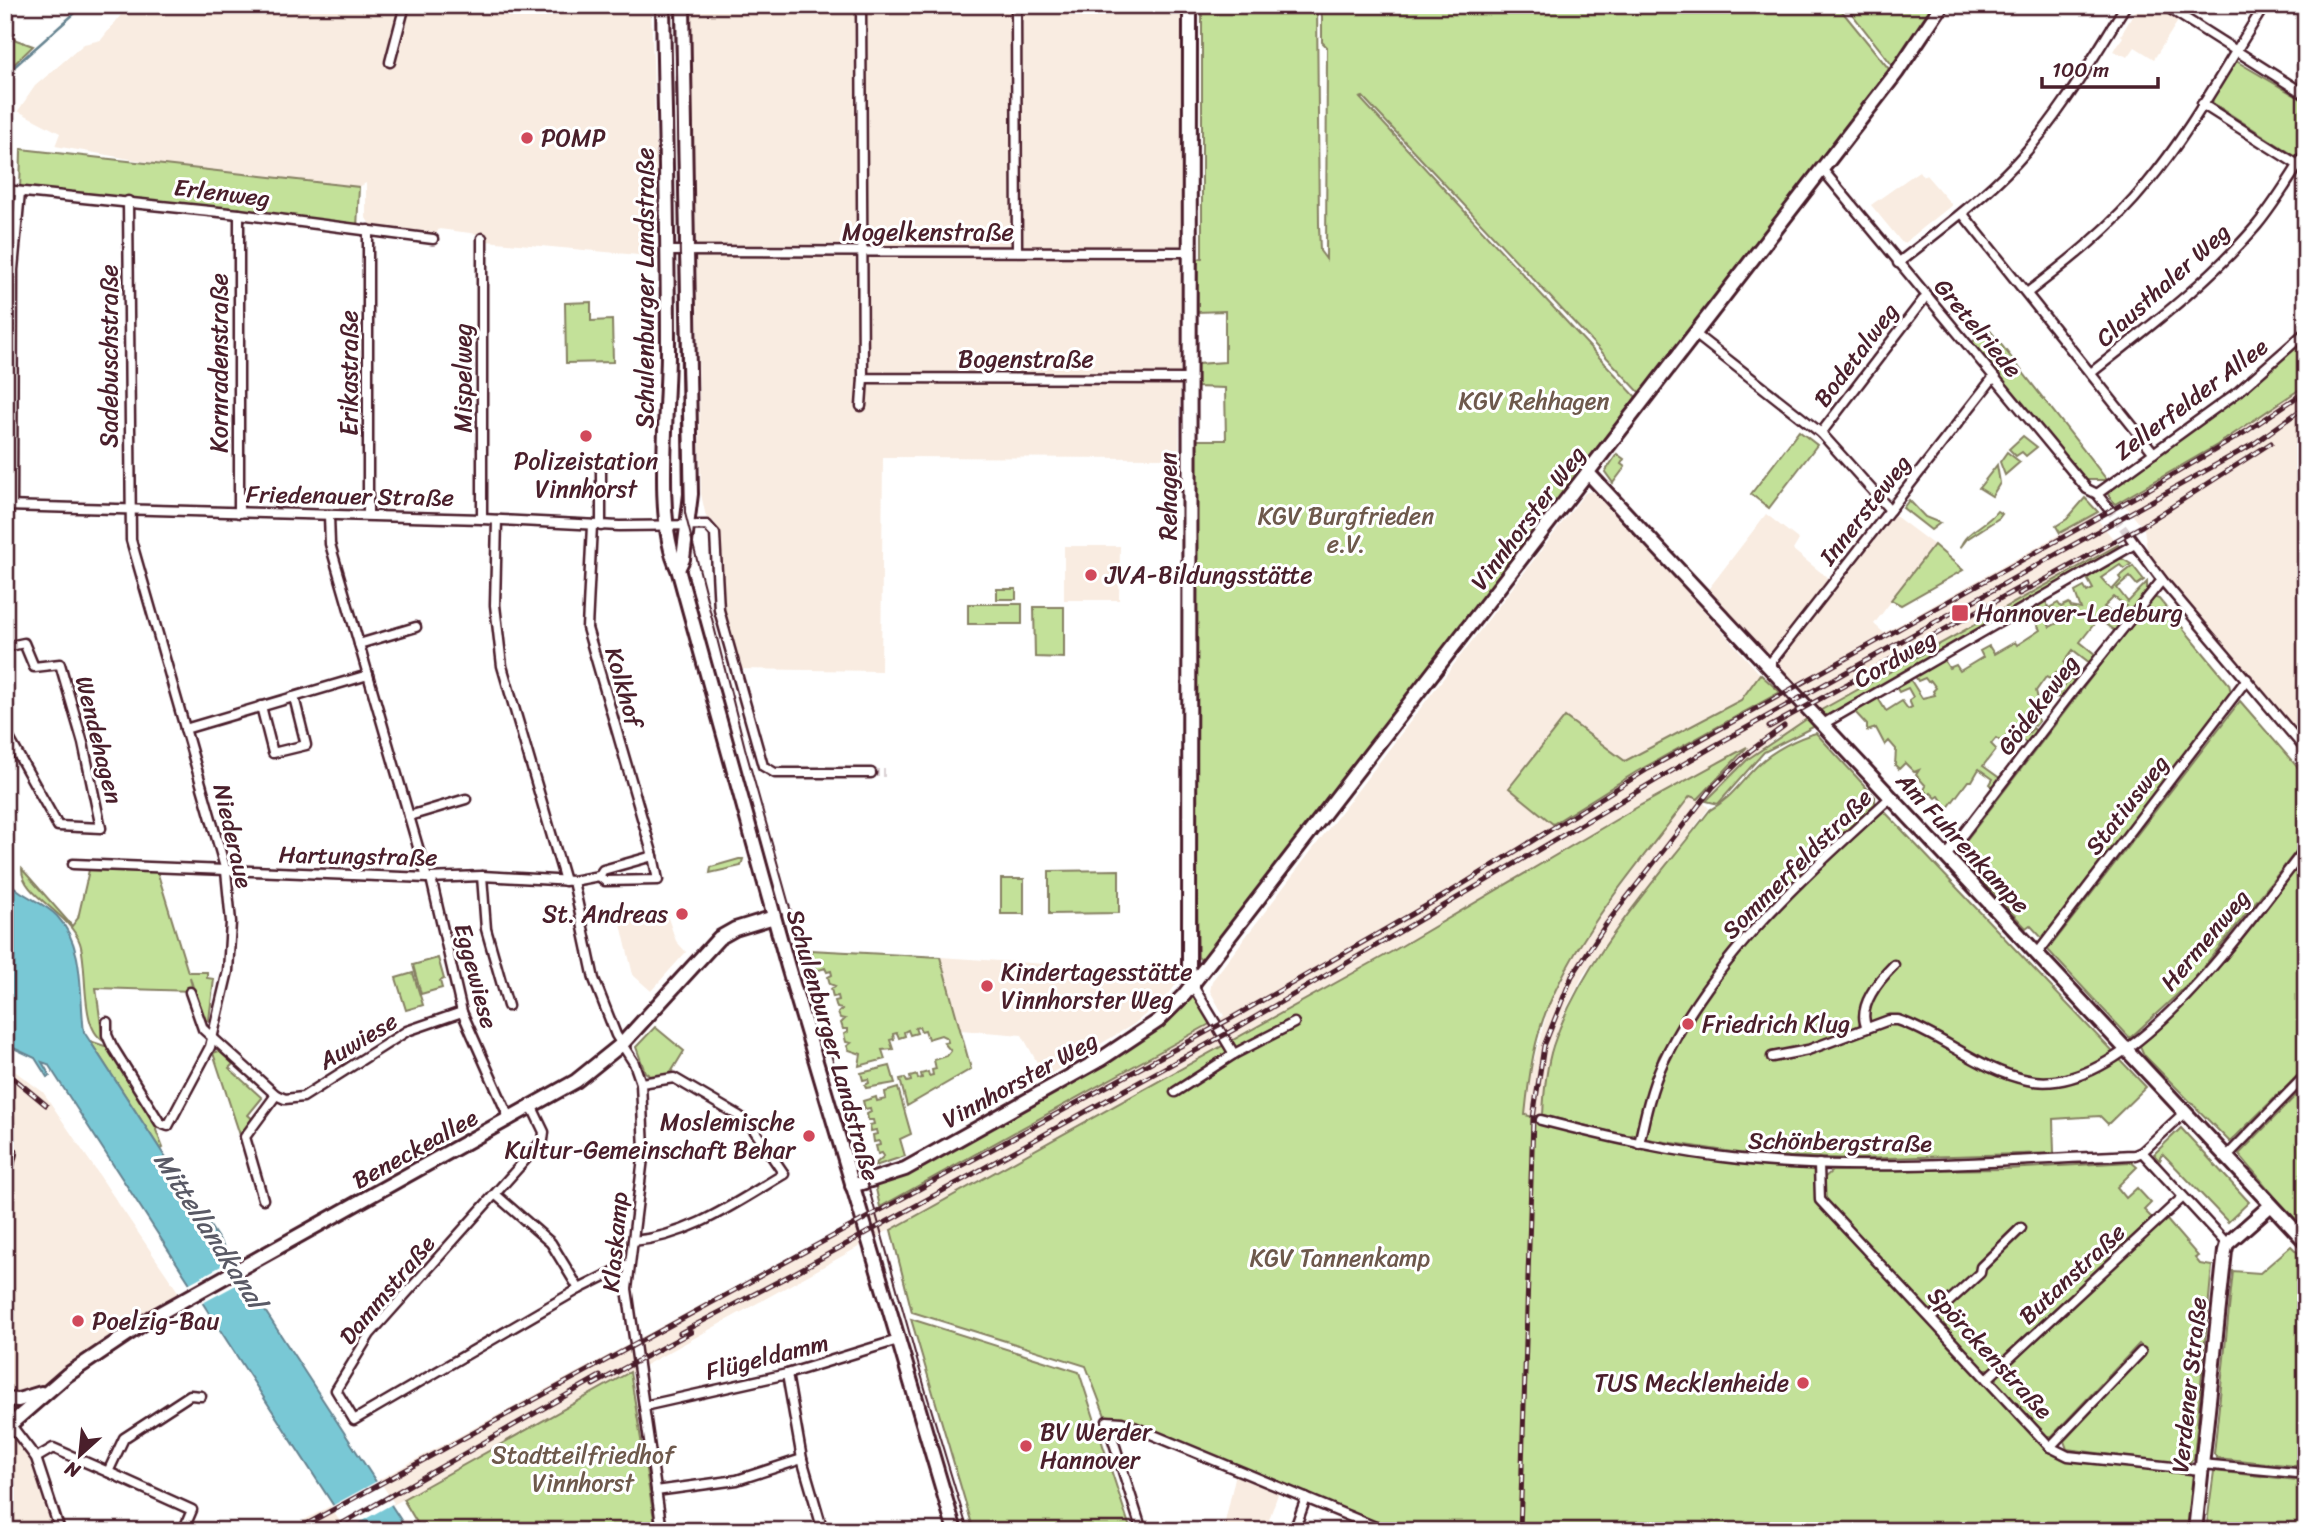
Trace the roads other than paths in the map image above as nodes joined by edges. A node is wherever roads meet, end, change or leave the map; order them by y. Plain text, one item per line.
1 (405, 5) edge
2 (663, 5) edge
3 (683, 5) edge
4 (861, 5) edge
5 (1016, 5) edge
6 (1190, 5) edge
7 (1942, 5) edge
8 (2126, 5) edge
9 (2164, 5) edge
10 (2265, 5) edge
11 (2236, 51) junction
12 (390, 62) dead end
13 (2306, 95) edge
14 (2202, 104) junction
15 (2306, 153) edge
16 (2302, 167) edge
17 (1822, 169) junction
18 (5, 190) edge
19 (20, 192) junction
20 (128, 201) junction
21 (1962, 213) junction
22 (239, 214) junction
23 (368, 230) junction
24 (482, 238) dead end
25 (433, 239) dead end
26 (1017, 250) junction
27 (667, 251) junction
28 (861, 251) junction
29 (687, 252) junction
30 (1189, 252) junction
31 (1898, 262) junction
32 (9, 271) edge
33 (2027, 293) junction
34 (1923, 300) dead end
35 (2306, 332) edge
36 (1695, 334) junction
37 (2091, 373) junction
38 (1993, 377) junction
39 (863, 378) junction
40 (1189, 379) junction
41 (861, 406) dead end
42 (1821, 433) junction
43 (2154, 453) junction
44 (601, 460) dead end
45 (1589, 474) junction
46 (9, 493) edge
47 (2097, 494) junction
48 (9, 506) edge
49 (2108, 508) tunnel mouth
50 (1890, 510) junction
51 (129, 511) junction
52 (239, 513) junction
53 (329, 515) junction
54 (368, 516) junction
55 (482, 519) junction
56 (497, 520) junction
57 (687, 524) junction
58 (596, 525) junction
59 (667, 525) junction
60 (678, 569) junction
61 (2162, 580) junction
62 (416, 627) dead end
63 (359, 644) junction
64 (5, 648) edge
65 (1769, 666) junction
66 (368, 675) junction
67 (2248, 679) junction
68 (294, 697) junction
69 (261, 706) junction
70 (1823, 724) junction
71 (185, 729) junction
72 (5, 731) edge
73 (2306, 750) edge
74 (871, 773) tunnel mouth
75 (1891, 797) junction
76 (466, 799) dead end
77 (409, 817) junction
78 (2306, 848) edge
79 (1947, 855) junction
80 (653, 856) junction
81 (73, 864) dead end
82 (226, 871) junction
83 (601, 873) junction
84 (482, 876) junction
85 (429, 878) junction
86 (569, 881) junction
87 (774, 917) junction
88 (2038, 954) junction
89 (1894, 965) dead end
90 (1194, 985) junction
91 (190, 992) dead end
92 (508, 1006) dead end
93 (461, 1012) junction
94 (107, 1022) dead end
95 (1294, 1023) dead end
96 (1867, 1028) junction
97 (212, 1038) junction
98 (622, 1044) junction
99 (2126, 1052) junction
100 (1234, 1054) junction
101 (1772, 1057) dead end
102 (2306, 1075) edge
103 (641, 1083) junction
104 (1175, 1092) dead end
105 (276, 1095) junction
106 (532, 1107) junction
107 (2184, 1113) junction
108 (510, 1119) junction
109 (1541, 1120) dead end
110 (1639, 1144) junction
111 (12, 1152) dead end
112 (2142, 1152) junction
113 (2226, 1157) junction
114 (1819, 1164) junction
115 (5, 1180) edge
116 (852, 1186) junction
117 (495, 1194) junction
118 (2183, 1197) junction
119 (263, 1199) dead end
120 (2270, 1205) junction
121 (2021, 1228) dead end
122 (633, 1241) junction
123 (2306, 1242) edge
124 (2227, 1244) junction
125 (629, 1265) junction
126 (579, 1289) junction
127 (1931, 1318) junction
128 (898, 1340) junction
129 (2141, 1352) dead end
130 (787, 1374) junction
131 (1987, 1379) junction
132 (51, 1388) junction
133 (201, 1396) dead end
134 (5, 1399) edge
135 (643, 1406) junction
136 (7, 1424) edge
137 (2050, 1447) junction
138 (36, 1458) junction
139 (802, 1459) junction
140 (2202, 1467) junction
141 (108, 1472) junction
142 (2306, 1474) edge
143 (656, 1491) junction
144 (1306, 1498) junction
145 (1384, 1530) edge
146 (60, 1531) edge
147 (183, 1531) edge
148 (662, 1531) edge
149 (823, 1531) edge
150 (955, 1531) edge
151 (1142, 1531) edge
152 (1294, 1531) edge
153 (2195, 1531) edge

1 - 12 street
2 - 27 street, Schulenburger Landstraße
3 - 29 street, Schulenburger Landstraße
4 - 28 street
5 - 26 street
6 - 30 street, Rehagen
7 - 17 street, Vinnhorster Weg
8 - 21 street
9 - 11 street
10 - 11 street
11 - 13 street
11 - 14 street
14 - 16 street
14 - 33 street
15 - 16 street, Clausthaler Weg
16 - 37 street, Clausthaler Weg
17 - 31 street, Gretelriede
17 - 36 street, Vinnhorster Weg
18 - 19 street, Erlenweg
19 - 20 street, Erlenweg
19 - 32 street, Friedenauer Straße
20 - 22 street, Erlenweg
20 - 51 street, Sadebuschstraße
21 - 31 street
21 - 33 street
22 - 23 street, Erlenweg
22 - 52 street, Kornradenstraße
23 - 25 street, Erlenweg
23 - 54 street, Erikastraße
24 - 55 street, Mispelweg
26 - 28 street, Mogelkenstraße
26 - 30 street, Mogelkenstraße
27 - 29 street, Mogelkenstraße
27 - 59 street, Schulenburger Landstraße
28 - 29 street, Mogelkenstraße
28 - 39 street
29 - 57 street, Schulenburger Landstraße
30 - 40 street, Rehagen
31 - 38 street, Gretelriede
32 - 46 street, Friedenauer Straße
33 - 37 street
34 - 42 street, Bodetalweg
35 - 43 street, Zellerfelder Allee
36 - 42 street
36 - 45 street, Vinnhorster Weg
37 - 43 street
38 - 47 street, Gretelriede
38 - 50 street, Innersteweg
39 - 40 street, Bogenstraße
39 - 41 street
40 - 90 street, Rehagen
42 - 50 street
43 - 47 street, Zellerfelder Allee
44 - 58 street, Kolkhof
45 - 65 street, Am Fuhrenkampe
45 - 90 street, Vinnhorster Weg
46 - 48 street, Friedenauer Straße
47 - 49 street, Gretelriede
48 - 51 street, Friedenauer Straße
50 - 65 street, Innersteweg
51 - 52 street, Friedenauer Straße
51 - 71 street, Niederaue
52 - 53 street, Friedenauer Straße
53 - 54 street, Friedenauer Straße
53 - 63 street, Eggewiese
54 - 55 street, Friedenauer Straße
55 - 56 street, Friedenauer Straße
56 - 58 street, Friedenauer Straße
56 - 86 street, Klaskamp
57 - 59 street, Friedenauer Straße
57 - 60 street, Schulenburger Landstraße
57 - 74 street
58 - 59 street, Friedenauer Straße
58 - 80 street, Kolkhof
59 - 60 street, Schulenburger Landstraße
60 - 87 street, Schulenburger Landstraße
61 - 67 street
61 - 70 street, Cordweg
61 - 79 street, Gödekeweg
62 - 63 street
63 - 66 street, Eggewiese
64 - 72 street, Wendehagen
65 - 70 street, Am Fuhrenkampe
66 - 68 street
66 - 77 street, Eggewiese
67 - 73 street
67 - 88 street, Statiusweg
68 - 69 street
68 - 69 street
69 - 71 street
70 - 75 street, Am Fuhrenkampe
71 - 82 street, Niederaue
75 - 79 street, Am Fuhrenkampe
75 - 110 street, Sommerfeldstraße
76 - 77 street
77 - 85 street, Eggewiese
78 - 99 street, Hermenweg
79 - 88 street, Am Fuhrenkampe
80 - 83 street, Hartungstraße
80 - 83 street, Hartungstraße
81 - 82 street, Hartungstraße
82 - 85 street, Hartungstraße
82 - 97 street, Niederaue
83 - 86 street, Hartungstraße
84 - 85 street, Hartungstraße
84 - 86 street, Hartungstraße
84 - 92 street
85 - 93 street, Eggewiese
86 - 98 street, Klaskamp
87 - 98 street, Beneckeallee
87 - 116 street, Schulenburger Landstraße
88 - 99 street, Am Fuhrenkampe
89 - 96 street
90 - 100 street
90 - 116 street, Vinnhorster Weg
91 - 97 street
93 - 105 street, Auwiese
93 - 108 street, Eggewiese
94 - 97 street, Niederaue
95 - 100 street
96 - 99 street, Hermenweg
96 - 101 street, Hermenweg
97 - 105 street
98 - 103 street, Klaskamp
98 - 106 street, Beneckeallee
99 - 107 street, Am Fuhrenkampe
100 - 104 street
102 - 113 street
103 - 122 street, Klaskamp
103 - 122 street
105 - 119 street
106 - 108 street, Beneckeallee
106 - 117 street, Dammstraße
107 - 112 street
107 - 113 street, Am Fuhrenkampe
108 - 132 street, Beneckeallee
109 - 110 street, Schönbergstraße
110 - 114 street, Schönbergstraße
111 - 115 street
112 - 114 street, Schönbergstraße
112 - 118 street
113 - 120 street, Am Fuhrenkampe
114 - 127 street, Spörckenstraße
116 - 128 street, Schulenburger Landstraße
117 - 126 street
117 - 126 street, Dammstraße
118 - 124 street
118 - 131 street, Butanstraße
120 - 123 street, Am Fuhrenkampe
120 - 124 street
121 - 127 street
122 - 125 street, Klaskamp
124 - 140 street, Verdener Straße
125 - 126 street, Dammstraße
125 - 135 street, Klaskamp
127 - 131 street, Spörckenstraße
128 - 130 street, Flügeldamm
128 - 150 street, Schulenburger Landstraße
129 - 137 street
130 - 135 street, Flügeldamm
130 - 139 street
131 - 137 street, Spörckenstraße
132 - 134 street, Beneckeallee
132 - 136 street, Beneckeallee
133 - 141 street
135 - 143 street, Klaskamp
136 - 138 street
137 - 140 street, Spörckenstraße
138 - 141 street
138 - 146 street
139 - 143 street
139 - 149 street
140 - 142 street, Spörckenstraße
140 - 153 street, Verdener Straße
141 - 147 street
143 - 148 street, Klaskamp
144 - 145 street
144 - 151 street
144 - 152 street

